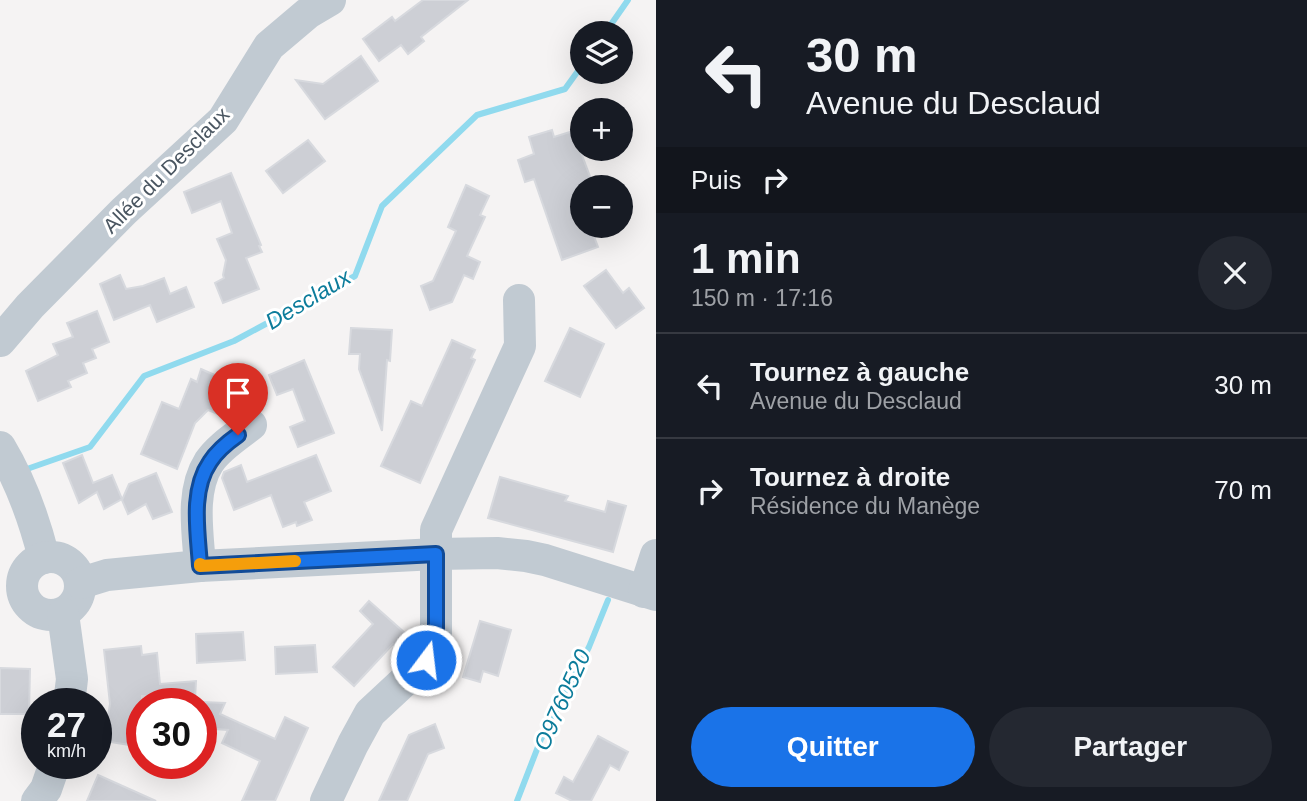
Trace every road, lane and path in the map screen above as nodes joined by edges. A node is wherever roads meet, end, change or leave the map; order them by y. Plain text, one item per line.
1 (330, 0) edge
2 (519, 300) dead end
3 (0, 341) edge
4 (251, 425) dead end
5 (10, 465) edge
6 (436, 554) junction
7 (656, 555) edge
8 (44, 558) junction
9 (200, 566) junction
10 (81, 583) junction
11 (650, 593) edge
12 (12, 602) edge
13 (62, 614) junction
14 (71, 688) edge
15 (49, 779) edge
16 (37, 801) edge
17 (326, 801) edge

1 - 3 street, Allée du Desclaux
2 - 6 street
4 - 9 street
5 - 8 street
6 - 9 street
6 - 11 street
6 - 17 street
7 - 11 street
8 - 10 street
8 - 12 street
9 - 10 street
10 - 13 street
12 - 13 street
13 - 14 street
15 - 16 street

